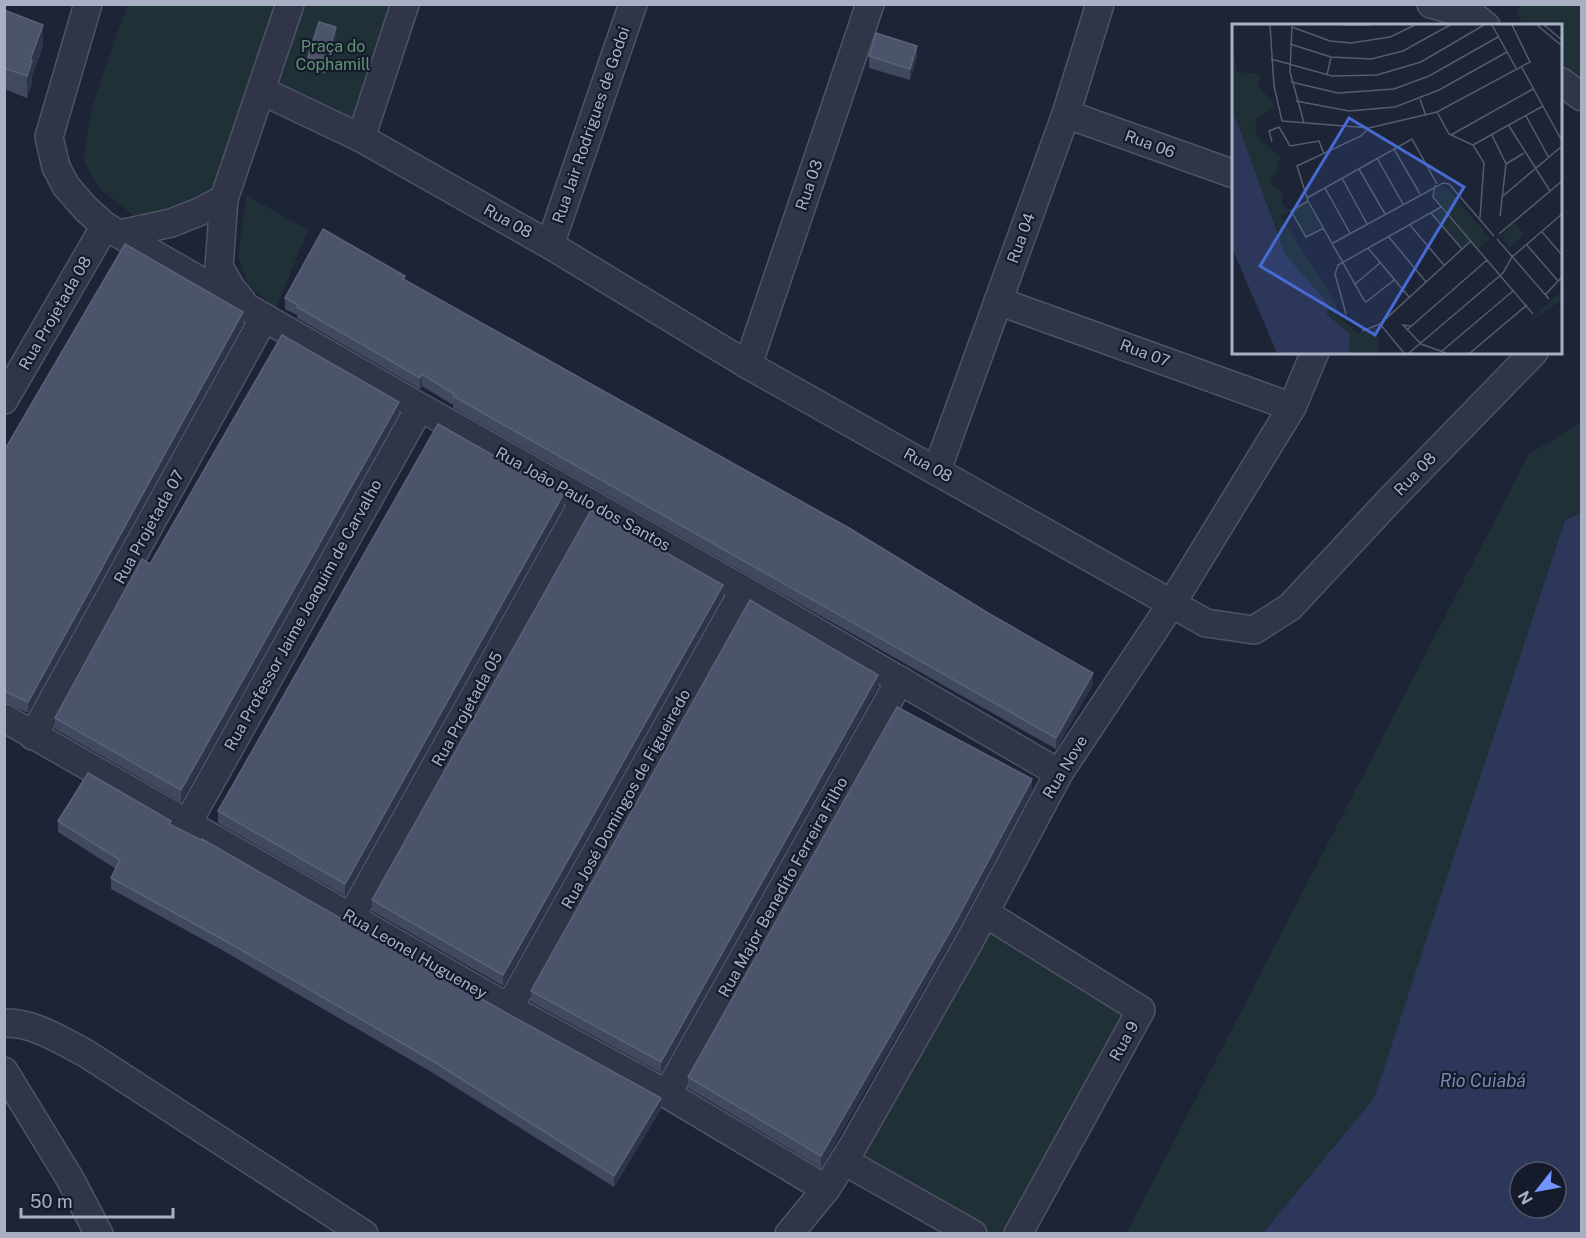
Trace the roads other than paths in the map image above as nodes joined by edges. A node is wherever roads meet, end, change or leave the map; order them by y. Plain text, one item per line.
1 (88, 4) edge
2 (290, 4) edge
3 (405, 4) edge
4 (633, 4) edge
5 (870, 4) edge
6 (1100, 4) edge
7 (1431, 4) edge
8 (1480, 15) edge
9 (1562, 83) edge
10 (262, 91) junction
11 (1581, 97) edge
12 (1066, 114) junction
13 (360, 138) junction
14 (1232, 174) edge
15 (224, 199) junction
16 (113, 230) junction
17 (550, 245) junction
18 (998, 301) junction
19 (256, 314) junction
20 (1315, 354) edge
21 (1532, 354) edge
22 (748, 365) junction
23 (4, 400) edge
24 (420, 407) junction
25 (1292, 407) junction
26 (937, 470) junction
27 (584, 501) junction
28 (744, 590) junction
29 (1172, 603) junction
30 (900, 681) junction
31 (4, 718) edge
32 (33, 735) junction
33 (1059, 773) junction
34 (187, 824) junction
35 (985, 913) junction
36 (351, 917) junction
37 (509, 1008) junction
38 (4, 1023) edge
39 (4, 1071) edge
40 (667, 1094) junction
41 (844, 1161) junction
42 (826, 1189) junction
43 (99, 1233) edge
44 (364, 1233) edge
45 (789, 1233) edge
46 (974, 1233) edge
47 (1018, 1233) edge

1 - 16 street, Rua João Paulo dos Santos
2 - 10 street
3 - 13 street
4 - 17 street, Rua Jair Rodrigues de Godoi
5 - 22 street, Rua 03
6 - 12 street, Rua 04
7 - 8 street
9 - 11 street
10 - 13 street, Rua 08
10 - 15 street
12 - 14 street, Rua 06
12 - 18 street, Rua 04
13 - 17 street, Rua 08
15 - 16 street
15 - 19 street
16 - 19 street, Rua João Paulo dos Santos
16 - 23 street, Rua Projetada 08
17 - 22 street, Rua 08
18 - 25 street, Rua 07
18 - 26 street, Rua 04
19 - 24 street, Rua João Paulo dos Santos
19 - 32 street, Rua Projetada 07
20 - 25 street, Rua Nove
21 - 29 street, Rua 08
22 - 26 street, Rua 08
24 - 27 street, Rua João Paulo dos Santos
24 - 34 street, Rua Professor Jaime Joaquim de Carvalho
25 - 29 street, Rua Nove
26 - 29 street, Rua 08
27 - 28 street, Rua João Paulo dos Santos
27 - 36 street, Rua Projetada 05
28 - 30 street, Rua João Paulo dos Santos
28 - 37 street, Rua José Domingos de Figueiredo
29 - 33 street, Rua Nove
30 - 33 street, Rua João Paulo dos Santos
30 - 40 street, Rua Major Benedito Ferreira Filho
31 - 32 street, Rua Leonel Hugueney
32 - 34 street, Rua Leonel Hugueney
33 - 35 street, Rua Nove
34 - 36 street, Rua Leonel Hugueney
35 - 41 street, Rua Nove
35 - 47 street, Rua 9
36 - 37 street, Rua Leonel Hugueney
37 - 40 street, Rua Leonel Hugueney
38 - 44 street
39 - 43 street
40 - 42 street, Rua Leonel Hugueney
41 - 42 street, Rua Nove
41 - 46 street
42 - 45 street, Rua Nove

